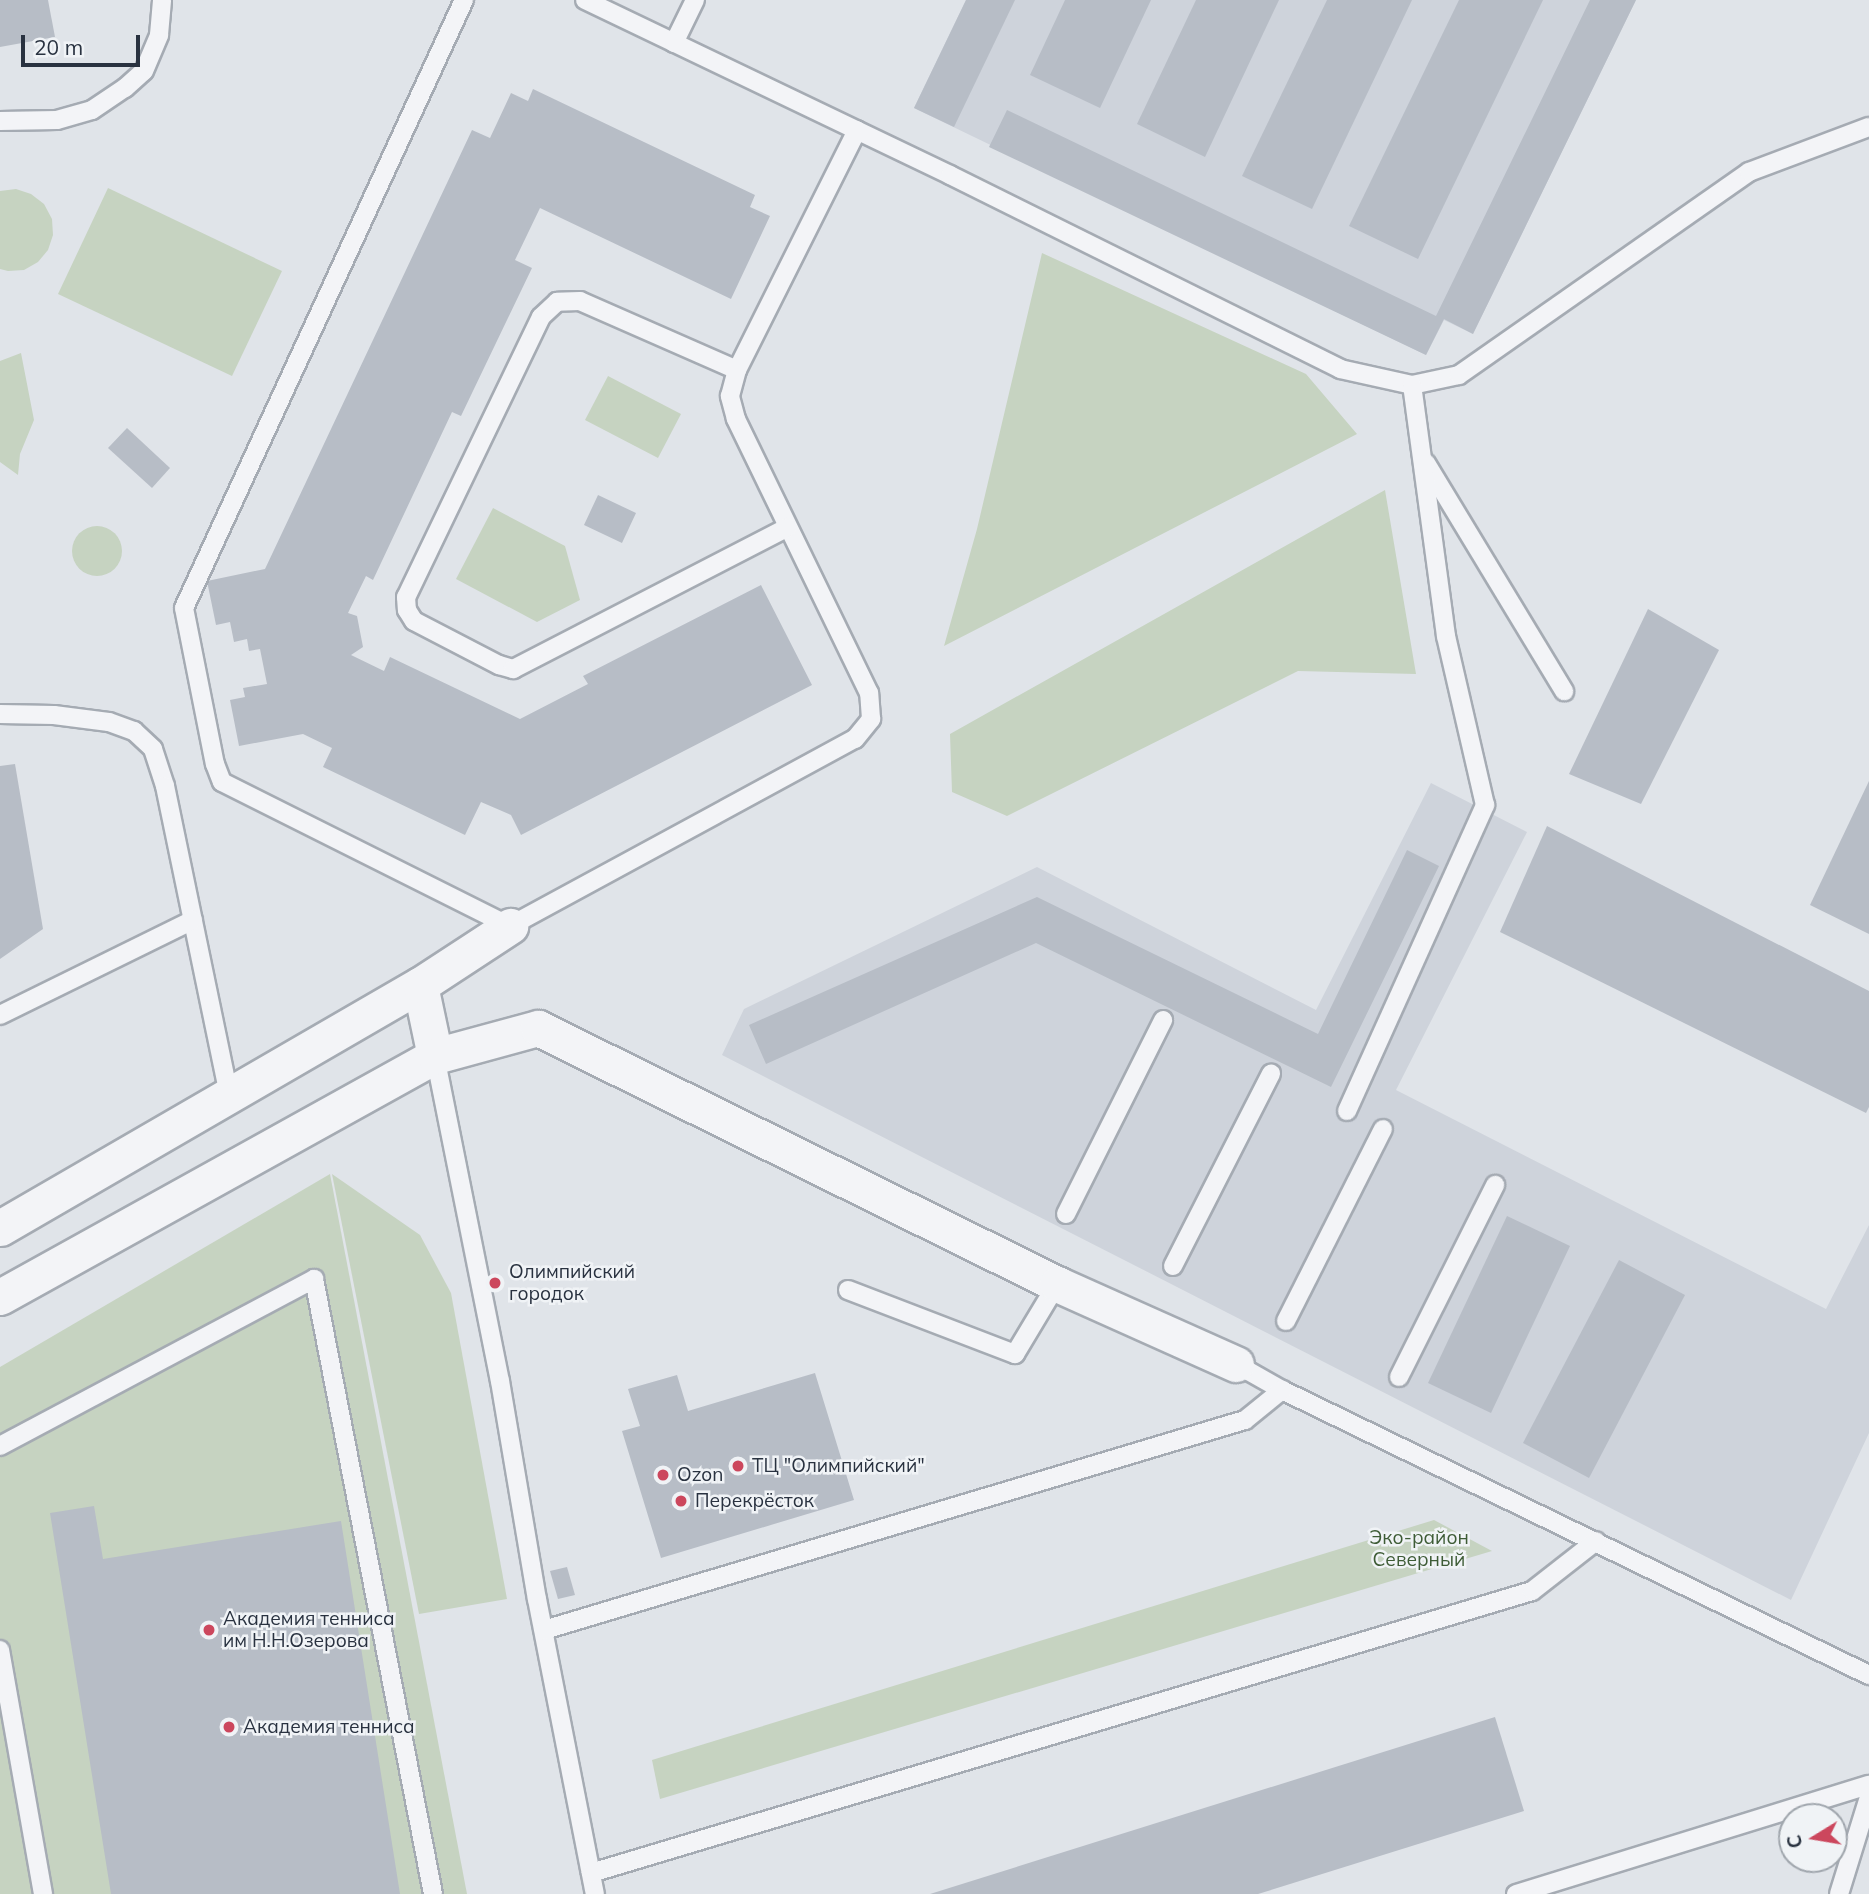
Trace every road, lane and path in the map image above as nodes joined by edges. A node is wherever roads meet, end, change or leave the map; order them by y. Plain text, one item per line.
1 (162, 0) edge
2 (464, 0) edge
3 (585, 0) edge
4 (695, 0) edge
5 (674, 43) junction
6 (0, 121) edge
7 (1869, 127) edge
8 (857, 130) junction
9 (737, 370) junction
10 (1412, 385) junction
11 (1422, 457) junction
12 (788, 527) junction
13 (1564, 691) dead end
14 (0, 714) edge
15 (194, 920) junction
16 (510, 926) junction
17 (420, 985) junction
18 (0, 1015) edge
19 (1163, 1020) dead end
20 (435, 1056) junction
21 (1272, 1074) dead end
22 (229, 1095) junction
23 (1347, 1111) dead end
24 (1383, 1129) dead end
25 (1494, 1185) dead end
26 (1066, 1214) dead end
27 (0, 1228) edge
28 (1173, 1266) dead end
29 (1057, 1284) junction
30 (848, 1290) dead end
31 (0, 1297) edge
32 (1286, 1321) dead end
33 (1236, 1364) joint
34 (1399, 1377) dead end
35 (1282, 1390) junction
36 (0, 1446) edge
37 (1596, 1541) junction
38 (544, 1630) junction
39 (0, 1650) edge
40 (1869, 1675) edge
41 (1869, 1785) edge
42 (1869, 1797) edge
43 (591, 1873) junction
44 (43, 1894) edge
45 (433, 1894) edge
46 (595, 1894) edge
47 (1516, 1894) edge
48 (1839, 1894) edge

1 - 6 lane
2 - 16 lane
3 - 5 lane
4 - 5 lane
5 - 8 lane
7 - 10 lane
8 - 9 lane
8 - 10 lane
9 - 12 lane
9 - 12 lane
10 - 11 lane
11 - 13 lane
11 - 23 lane
12 - 16 lane
14 - 15 lane
15 - 18 lane
15 - 22 lane
16 - 17 street
17 - 20 street
17 - 22 street
19 - 26 lane
20 - 29 street
20 - 31 street
20 - 38 lane
21 - 28 lane
22 - 27 street
24 - 32 lane
25 - 34 lane
29 - 30 lane
29 - 33 street
33 - 35 lane
35 - 37 lane
35 - 38 lane
36 - 45 lane
37 - 40 lane
37 - 43 lane
38 - 43 lane
39 - 44 lane
41 - 47 lane
42 - 48 lane
43 - 46 lane

